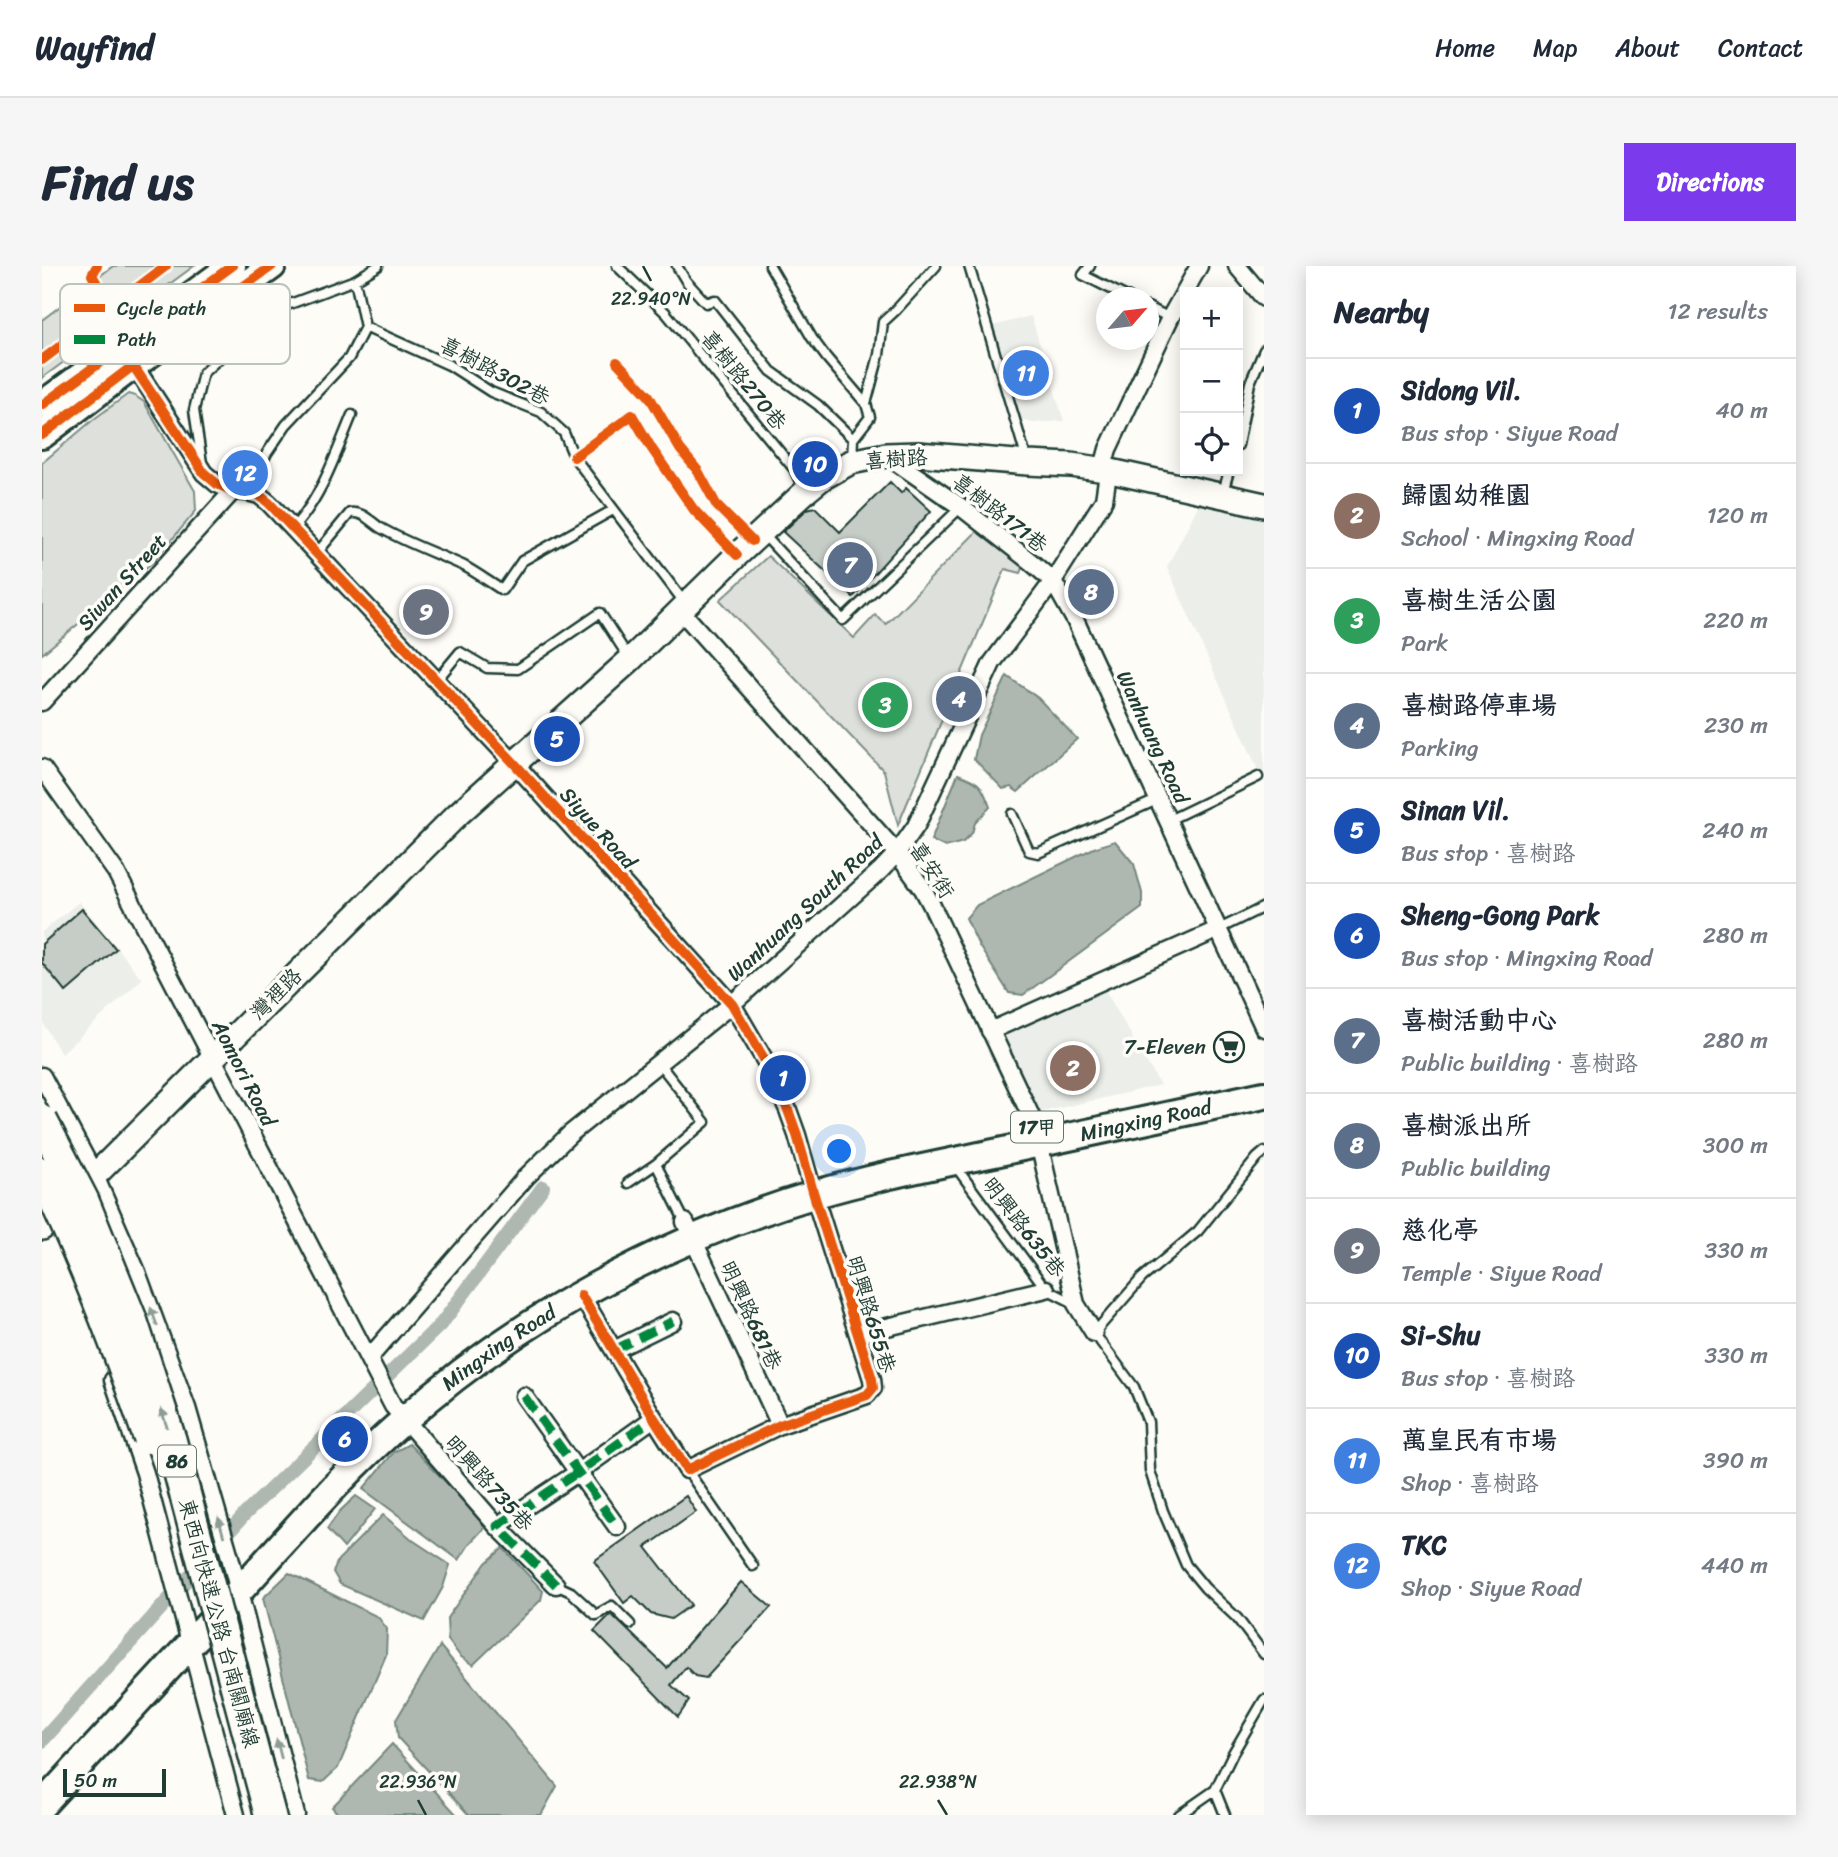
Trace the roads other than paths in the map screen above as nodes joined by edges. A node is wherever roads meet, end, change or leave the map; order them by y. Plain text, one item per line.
1 (232, 266) edge
2 (272, 266) edge
3 (378, 266) edge
4 (617, 266) edge
5 (677, 266) edge
6 (770, 266) edge
7 (936, 266) edge
8 (970, 266) edge
9 (1090, 266) edge
10 (1237, 266) edge
11 (1195, 267) edge
12 (355, 280) junction
13 (211, 284) edge
14 (243, 284) edge
15 (1107, 287) edge
16 (1264, 298) edge
17 (290, 304) edge
18 (1159, 312) edge
19 (1170, 318) junction
20 (365, 327) junction
21 (1264, 350) edge
22 (114, 364) edge
23 (119, 364) edge
24 (133, 364) edge
25 (213, 364) edge
26 (866, 404) junction
27 (42, 405) edge
28 (352, 415) dead end
29 (1243, 419) edge
30 (42, 435) edge
31 (853, 439) junction
32 (886, 455) junction
33 (851, 463) junction
34 (1028, 463) junction
35 (1105, 470) junction
36 (204, 473) junction
37 (1228, 476) edge
38 (240, 491) junction
39 (805, 492) junction
40 (1222, 495) junction
41 (1264, 505) edge
42 (961, 508) junction
43 (613, 510) junction
44 (293, 528) junction
45 (762, 533) junction
46 (317, 553) junction
47 (1052, 582) junction
48 (684, 608) junction
49 (630, 660) junction
50 (436, 681) junction
51 (42, 702) edge
52 (514, 763) junction
53 (42, 768) edge
54 (1258, 777) dead end
55 (1159, 799) junction
56 (1012, 814) dead end
57 (1169, 820) junction
58 (897, 853) junction
59 (1264, 907) edge
60 (1219, 929) junction
61 (732, 1004) junction
62 (1263, 1024) edge
63 (990, 1031) junction
64 (212, 1058) junction
65 (658, 1062) junction
66 (42, 1076) edge
67 (1264, 1077) edge
68 (1264, 1095) edge
69 (42, 1121) edge
70 (1037, 1135) junction
71 (1264, 1152) edge
72 (952, 1162) junction
73 (656, 1164) junction
74 (42, 1173) edge
75 (95, 1176) junction
76 (628, 1183) dead end
77 (812, 1186) junction
78 (44, 1219) edge
79 (689, 1231) junction
80 (1046, 1289) junction
81 (581, 1295) junction
82 (1076, 1304) junction
83 (673, 1321) dead end
84 (1094, 1333) junction
85 (858, 1334) junction
86 (614, 1350) junction
87 (369, 1359) junction
88 (524, 1396) dead end
89 (397, 1410) junction
90 (654, 1418) junction
91 (780, 1425) junction
92 (687, 1470) junction
93 (577, 1473) junction
94 (497, 1526) junction
95 (617, 1527) dead end
96 (753, 1566) dead end
97 (236, 1582) junction
98 (556, 1585) joint
99 (630, 1624) dead end
100 (188, 1634) junction
101 (1264, 1654) edge
102 (1264, 1700) edge
103 (42, 1780) edge
104 (1215, 1790) junction
105 (42, 1805) edge
106 (236, 1815) edge
107 (249, 1815) edge
108 (270, 1815) edge
109 (296, 1815) edge
110 (1179, 1815) edge
111 (1225, 1815) edge

1 - 13 main road
2 - 14 main road
3 - 12 lane
4 - 39 lane, 喜樹路270巷
5 - 31 lane
6 - 26 lane
7 - 26 lane
8 - 34 lane
9 - 15 lane
10 - 16 street
11 - 19 street
12 - 17 lane
12 - 20 lane
18 - 19 lane
19 - 35 street
20 - 38 lane
20 - 43 lane, 喜樹路302巷
21 - 29 lane
22 - 27 main road
23 - 30 main road
24 - 36 street, Siyue Road
25 - 36 lane
26 - 31 lane
28 - 44 lane
31 - 33 lane
32 - 33 street, 喜樹路
32 - 34 street, 喜樹路
32 - 42 street, 喜樹路171巷
33 - 39 street, 喜樹路
34 - 35 street, 喜樹路
35 - 40 street, 喜樹路
35 - 47 street
36 - 38 street, Siyue Road
37 - 40 lane
38 - 44 street, Siyue Road
38 - 51 street, Siwan Street
39 - 45 street, 喜樹路
40 - 41 street, 喜樹路
42 - 45 lane
42 - 47 street, 喜樹路171巷
43 - 46 lane
43 - 48 lane, 喜樹路302巷
44 - 46 street, Siyue Road
45 - 48 street, 喜樹路
46 - 50 street, Siyue Road
47 - 55 street, Wanhuang Road
47 - 58 street, Wanhuang South Road
48 - 49 street, 喜樹路
48 - 58 street, 喜安街
49 - 50 lane
49 - 52 street, 喜樹路
50 - 52 street, Siyue Road
52 - 61 street, Siyue Road
52 - 64 street, 灣裡路
53 - 64 street, Aomori Road
54 - 57 lane
55 - 56 lane
55 - 57 street, Wanhuang Road
57 - 60 street, Wanhuang Road
58 - 61 street, Wanhuang South Road
58 - 63 street, 喜安街
59 - 60 lane
60 - 62 street, Wanhuang Road
60 - 63 street
61 - 65 street, Wanhuang South Road
61 - 77 street, Siyue Road
63 - 70 street, 喜安街
64 - 75 street, 灣裡路
64 - 87 street, Aomori Road
65 - 73 lane
65 - 87 street, Wanhuang South Road
66 - 75 street
67 - 70 main road, Mingxing Road / 17甲
68 - 70 main road, Mingxing Road / 17甲
108 -> 69 highway, 東西向快速公路 台南關廟線 / 86, bridge
70 - 72 main road, Mingxing Road / 17甲
70 - 77 main road, Mingxing Road / 17甲
70 - 82 street, 喜安街
71 - 84 lane
72 - 77 main road, Mingxing Road / 17甲
72 - 80 lane, 明興路635巷
73 - 76 lane
73 - 79 lane
74 - 107 highway, 東西向快速公路 台南關廟線 / 86, bridge
75 - 78 street, 灣裡路
97 -> 75 street
77 - 79 main road, Mingxing Road / 17甲
77 - 85 street, 明興路655巷
78 - 100 street
79 - 81 main road, Mingxing Road / 17甲
79 - 89 main road, Mingxing Road / 17甲
79 - 91 street, 明興路681巷
80 - 82 lane, 明興路635巷
80 - 85 street
81 - 86 street
81 - 89 main road, Mingxing Road / 17甲
82 - 84 street, 喜安街
83 - 86 street
84 - 101 lane
85 - 91 street, 明興路655巷
86 - 90 street
87 - 89 street, Aomori Road
88 - 93 street
89 - 94 street, 明興路735巷
89 - 97 main road, Mingxing Road / 17甲
90 - 92 street
90 - 93 street
91 - 92 street
92 - 96 lane
93 - 94 street
93 - 95 street
94 - 98 street, 明興路735巷
97 - 100 main road, Mingxing Road / 17甲
109 -> 97 street
98 - 99 lane
100 - 103 main road, Mingxing Road / 17甲
100 - 105 main road, Mingxing Road / 17甲
100 - 106 street
102 - 104 lane
104 - 110 lane
104 - 111 lane

